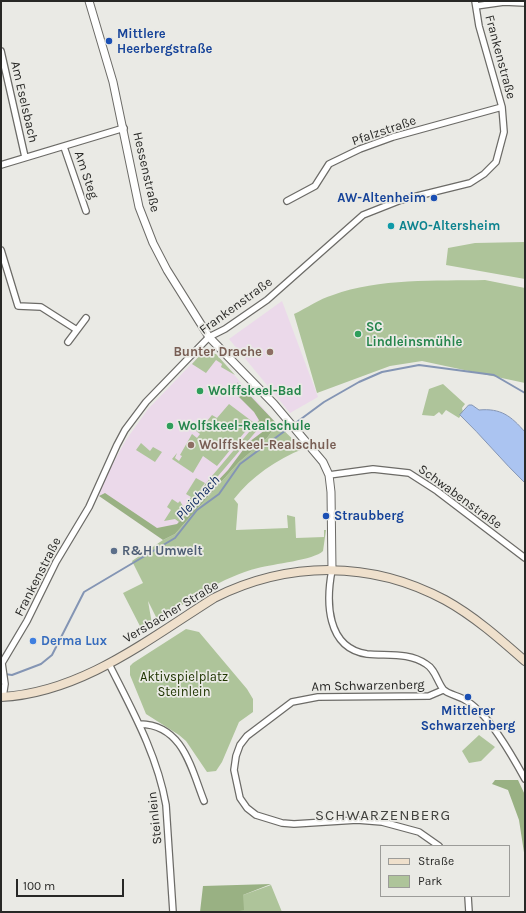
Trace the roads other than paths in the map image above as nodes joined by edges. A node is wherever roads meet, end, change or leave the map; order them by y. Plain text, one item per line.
1 (89, 1) edge
2 (525, 3) edge
3 (476, 4) edge
4 (1, 51) edge
5 (502, 107) junction
6 (124, 128) junction
7 (64, 147) junction
8 (26, 157) junction
9 (1, 165) edge
10 (287, 201) dead end
11 (86, 211) dead end
12 (1, 250) edge
13 (86, 318) dead end
14 (77, 330) junction
15 (209, 337) junction
16 (68, 342) dead end
17 (329, 475) junction
18 (525, 558) edge
19 (332, 570) junction
20 (525, 660) edge
21 (2, 663) edge
22 (109, 664) junction
23 (443, 690) junction
24 (2, 697) edge
25 (140, 724) junction
26 (525, 779) edge
27 (204, 801) dead end
28 (438, 845) edge
29 (468, 897) edge
30 (173, 912) edge
31 (469, 912) edge

1 - 6 street, Hessenstraße
2 - 3 street, Frankenstraße
3 - 5 street, Frankenstraße
4 - 8 street, Am Eselsbach
5 - 10 street, Pfalzstraße
5 - 15 street, Frankenstraße
6 - 7 street
6 - 15 street, Hessenstraße
7 - 8 street
7 - 11 street, Am Steg
8 - 9 street
12 - 14 street
13 - 14 street
14 - 16 street
15 - 17 street, Hessenstraße
15 - 21 street, Frankenstraße
17 - 18 street, Schwabenstraße
17 - 19 street
19 - 20 main road, Versbacher Straße
19 - 22 main road, Versbacher Straße
19 - 23 street, Am Schwarzenberg
21 - 24 street, Frankenstraße
22 - 24 main road, Versbacher Straße
22 - 25 street, Steinlein
23 - 26 street, Am Schwarzenberg
23 - 28 street, Am Schwarzenberg
25 - 27 street
25 - 30 street, Steinlein
29 - 31 street

